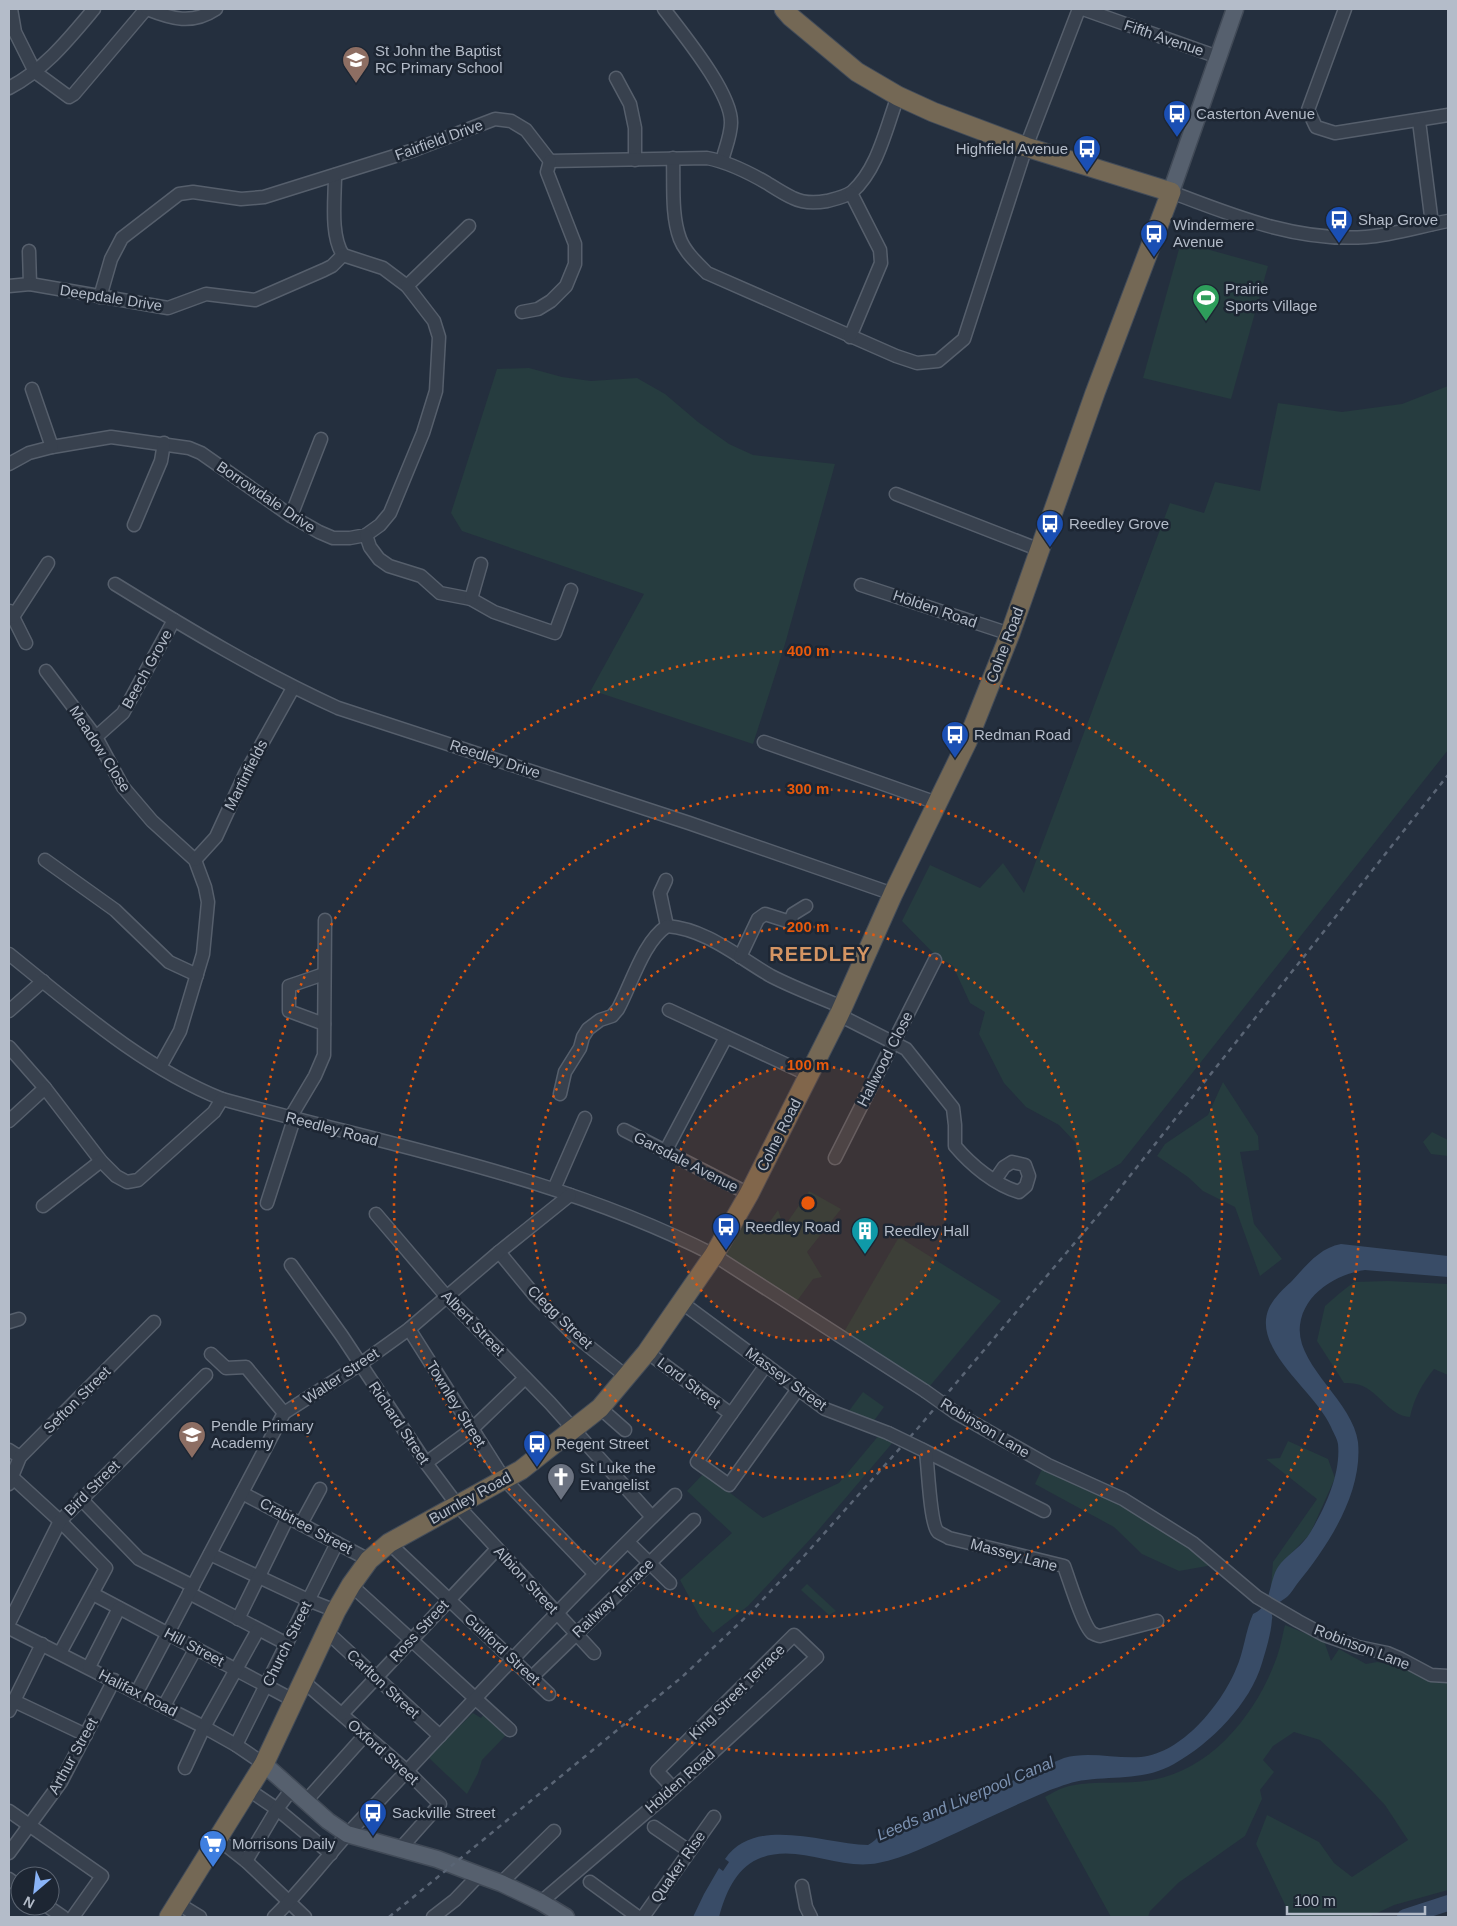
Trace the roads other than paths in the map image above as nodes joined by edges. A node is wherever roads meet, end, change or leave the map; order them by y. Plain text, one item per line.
1 (11, 9) edge
2 (94, 9) edge
3 (146, 9) edge
4 (216, 9) edge
5 (664, 9) edge
6 (784, 9) edge
7 (1079, 9) edge
8 (1083, 9) edge
9 (1235, 9) edge
10 (1345, 9) edge
11 (1218, 57) junction
12 (35, 72) junction
13 (9, 78) edge
14 (616, 78) dead end
15 (22, 81) junction
16 (9, 88) edge
17 (898, 96) junction
18 (1448, 115) edge
19 (1419, 121) junction
20 (1026, 147) junction
21 (674, 158) junction
22 (635, 160) junction
23 (722, 160) junction
24 (550, 161) junction
25 (336, 175) junction
26 (1171, 192) junction
27 (851, 193) junction
28 (1448, 221) edge
29 (1432, 224) junction
30 (468, 226) dead end
31 (29, 251) dead end
32 (342, 255) junction
33 (30, 284) junction
34 (9, 286) edge
35 (407, 286) junction
36 (100, 297) junction
37 (522, 312) dead end
38 (850, 337) junction
39 (32, 389) dead end
40 (321, 439) dead end
41 (164, 443) junction
42 (52, 447) junction
43 (9, 464) edge
44 (896, 494) dead end
45 (291, 516) junction
46 (134, 525) dead end
47 (366, 535) junction
48 (1040, 550) junction
49 (48, 563) dead end
50 (481, 564) dead end
51 (115, 584) dead end
52 (861, 585) dead end
53 (571, 590) dead end
54 (471, 599) junction
55 (11, 613) edge
56 (174, 620) junction
57 (1010, 634) junction
58 (26, 643) dead end
59 (46, 671) dead end
60 (293, 688) junction
61 (96, 737) junction
62 (764, 742) dead end
63 (938, 803) junction
64 (45, 860) dead end
65 (195, 860) junction
66 (666, 880) dead end
67 (893, 894) junction
68 (806, 906) dead end
69 (325, 920) dead end
70 (667, 926) junction
71 (9, 954) edge
72 (740, 957) junction
73 (935, 960) dead end
74 (324, 974) junction
75 (196, 975) junction
76 (42, 981) junction
77 (669, 1010) dead end
78 (9, 1011) edge
79 (840, 1011) junction
80 (324, 1024) junction
81 (726, 1037) junction
82 (894, 1042) junction
83 (9, 1047) edge
84 (160, 1067) junction
85 (809, 1075) junction
86 (46, 1088) junction
87 (560, 1094) dead end
88 (222, 1099) junction
89 (292, 1118) junction
90 (585, 1118) dead end
91 (9, 1121) edge
92 (624, 1130) dead end
93 (665, 1152) junction
94 (835, 1158) dead end
95 (100, 1161) junction
96 (995, 1180) dead end
97 (554, 1189) junction
98 (570, 1194) junction
99 (749, 1194) junction
100 (268, 1204) dead end
101 (43, 1206) dead end
102 (376, 1214) dead end
103 (499, 1252) junction
104 (714, 1255) junction
105 (291, 1265) dead end
106 (446, 1296) junction
107 (681, 1302) junction
108 (154, 1322) dead end
109 (409, 1329) junction
110 (647, 1352) junction
111 (211, 1354) dead end
112 (359, 1365) junction
113 (766, 1365) junction
114 (206, 1375) dead end
115 (627, 1377) junction
116 (525, 1378) junction
117 (798, 1389) junction
118 (600, 1408) junction
119 (284, 1413) junction
120 (731, 1414) junction
121 (472, 1428) junction
122 (574, 1429) junction
123 (625, 1430) dead end
124 (9, 1450) edge
125 (925, 1451) junction
126 (20, 1457) junction
127 (426, 1464) junction
128 (504, 1479) junction
129 (10, 1480) edge
130 (320, 1489) dead end
131 (242, 1493) junction
132 (675, 1495) dead end
133 (81, 1499) junction
134 (458, 1506) junction
135 (1044, 1511) dead end
136 (288, 1517) junction
137 (652, 1517) junction
138 (694, 1520) dead end
139 (60, 1521) junction
140 (301, 1524) junction
141 (628, 1542) junction
142 (337, 1543) junction
143 (389, 1543) junction
144 (497, 1549) junction
145 (210, 1554) junction
146 (369, 1560) junction
147 (648, 1564) junction
148 (594, 1574) junction
149 (258, 1576) junction
150 (670, 1583) dead end
151 (351, 1585) junction
152 (191, 1590) junction
153 (93, 1594) junction
154 (308, 1600) junction
155 (449, 1600) junction
156 (119, 1608) junction
157 (336, 1611) junction
158 (557, 1613) junction
159 (238, 1619) junction
160 (1157, 1621) dead end
161 (9, 1623) edge
162 (9, 1628) edge
163 (258, 1630) junction
164 (326, 1631) junction
165 (168, 1634) junction
166 (576, 1634) junction
167 (411, 1640) junction
168 (42, 1644) junction
169 (287, 1644) junction
170 (196, 1648) junction
171 (60, 1653) junction
172 (594, 1653) dead end
173 (817, 1657) joint
174 (513, 1660) junction
175 (89, 1667) junction
176 (236, 1670) junction
177 (1448, 1676) edge
178 (376, 1677) junction
179 (532, 1677) junction
180 (114, 1680) junction
181 (303, 1681) junction
182 (266, 1686) junction
183 (137, 1692) junction
184 (549, 1694) dead end
185 (476, 1699) junction
186 (295, 1701) junction
187 (11, 1706) edge
188 (164, 1706) junction
189 (342, 1714) junction
190 (204, 1728) junction
191 (510, 1730) dead end
192 (86, 1735) junction
193 (365, 1735) junction
194 (440, 1736) junction
195 (236, 1745) junction
196 (264, 1764) junction
197 (185, 1768) dead end
198 (407, 1771) junction
199 (673, 1788) junction
200 (292, 1789) junction
201 (249, 1790) junction
202 (306, 1801) junction
203 (277, 1809) junction
204 (9, 1811) edge
205 (714, 1817) dead end
206 (30, 1825) junction
207 (654, 1827) dead end
208 (554, 1832) dead end
209 (347, 1834) junction
210 (217, 1838) junction
211 (400, 1849) junction
212 (689, 1851) junction
213 (9, 1853) edge
214 (332, 1854) junction
215 (246, 1861) junction
216 (479, 1874) junction
217 (590, 1882) dead end
218 (501, 1883) junction
219 (802, 1886) dead end
220 (541, 1902) junction
221 (289, 1903) junction
222 (173, 1910) edge
223 (73, 1917) edge
224 (200, 1917) edge
225 (274, 1917) edge
226 (305, 1917) edge
227 (433, 1917) edge
228 (566, 1917) edge
229 (638, 1917) edge
230 (643, 1917) edge
231 (812, 1917) edge

1 - 12 street
2 - 12 street
3 - 4 street
3 - 12 street
5 - 23 street
6 - 17 highway
7 - 20 street
8 - 11 street, Fifth Avenue
9 - 11 main road, Colne Road
10 - 19 street
11 - 26 main road, Colne Road
12 - 15 street
13 - 15 street
14 - 22 street
15 - 16 street
17 - 20 highway
17 - 27 street
18 - 19 street
19 - 29 street
20 - 26 highway
20 - 38 street
21 - 22 street
21 - 23 street
21 - 38 street
22 - 24 street
23 - 27 street
24 - 25 street, Fairfield Drive
24 - 37 street
25 - 32 street
25 - 36 street, Fairfield Drive
26 - 29 street
26 - 48 highway, Colne Road
27 - 38 street
28 - 29 street
30 - 35 street
31 - 33 street
32 - 35 street
32 - 36 street, Deepdale Drive
33 - 34 street, Deepdale Drive
33 - 36 street, Deepdale Drive
35 - 47 street
39 - 42 street
40 - 45 street
41 - 42 street, Borrowdale Drive
41 - 45 street, Borrowdale Drive
41 - 46 street
42 - 43 street, Borrowdale Drive
44 - 48 street
45 - 47 street, Borrowdale Drive
47 - 54 street
48 - 57 highway, Colne Road
49 - 55 street
50 - 54 street
51 - 56 street, Reedley Drive
52 - 57 street, Holden Road
53 - 54 street
55 - 58 street
56 - 60 street, Reedley Drive
56 - 61 street, Beech Grove
57 - 63 highway, Colne Road
59 - 61 street, Meadow Close
60 - 65 street, Martinfields
60 - 67 street, Reedley Drive
61 - 65 street, Meadow Close
62 - 63 street
63 - 67 highway, Colne Road
64 - 75 street
65 - 75 street, Meadow Close
66 - 70 street
67 - 79 highway, Colne Road
68 - 72 street
69 - 74 street
70 - 72 street
70 - 87 street
71 - 76 street, Reedley Road
72 - 79 street
73 - 82 street, Hallwood Close
74 - 80 street
74 - 80 street
75 - 84 street, Meadow Close
76 - 78 street
76 - 84 street, Reedley Road
77 - 81 street
79 - 82 street
79 - 85 highway, Colne Road
80 - 89 street
81 - 85 street
81 - 93 street
82 - 94 street, Hallwood Close
82 - 96 street
83 - 86 street
84 - 88 street, Reedley Road
85 - 99 highway, Colne Road
86 - 91 street
86 - 95 street
88 - 89 street, Reedley Road
88 - 95 street
89 - 97 street, Reedley Road
89 - 100 street
90 - 97 street
92 - 93 street, Garsdale Avenue
93 - 99 street, Garsdale Avenue
95 - 101 street
97 - 98 street, Reedley Road
98 - 103 street, Walter Street
98 - 104 street, Reedley Road
99 - 104 highway, Colne Road
102 - 106 street, Albert Street
103 - 106 street, Walter Street
103 - 115 street, Clegg Street
104 - 107 highway, Burnley Road
104 - 177 street, Robinson Lane, bridge
105 - 112 street, Richard Street
106 - 109 street, Walter Street
106 - 116 street, Albert Street
107 - 110 highway, Burnley Road
107 - 113 street, Massey Street
108 - 126 street, Sefton Street
109 - 112 street, Walter Street
109 - 121 street, Townley Street
110 - 115 highway, Burnley Road
110 - 120 street, Lord Street
111 - 119 street
112 - 119 street, Walter Street
112 - 127 street, Richard Street
113 - 117 street, Massey Street
113 - 120 street
114 - 133 street, Bird Street
115 - 118 highway, Burnley Road
116 - 121 street
116 - 122 street, Albert Street
117 - 120 street
117 - 125 street, Massey Street, bridge
118 - 122 highway, Burnley Road
118 - 123 street
119 - 131 street, Walter Street
121 - 127 street
121 - 128 street, Townley Street
122 - 128 highway, Burnley Road
122 - 137 street, Albert Street
124 - 126 street
125 - 135 street, Massey Street
125 - 160 street, Massey Lane
126 - 129 street, Sefton Street
127 - 134 street, Richard Street
128 - 134 highway, Burnley Road
128 - 148 street
129 - 139 street
130 - 140 street
131 - 136 street, Crabtree Street
131 - 145 street, Walter Street
132 - 137 street
133 - 139 street, Bird Street
133 - 152 street
134 - 143 highway, Burnley Road
134 - 144 street, Albion Street
136 - 140 street, Crabtree Street
136 - 149 street
137 - 141 street
138 - 147 street, Railway Terrace
139 - 153 street
139 - 161 street, Bird Street
140 - 142 street, Crabtree Street
141 - 147 street
141 - 148 street
142 - 146 street, Crabtree Street
142 - 154 street, Church Street
143 - 146 highway, Burnley Road
143 - 155 street, Guilford Street
144 - 155 street, Ross Street
144 - 158 street, Albion Street
145 - 149 street
145 - 152 street, Walter Street
146 - 151 highway, Burnley Road
147 - 150 street
147 - 166 street, Railway Terrace
148 - 158 street
149 - 154 street
149 - 159 street
151 - 157 highway, Burnley Road
151 - 167 street
152 - 159 street
152 - 165 street, Walter Street
153 - 156 street, Hill Street
153 - 171 street
154 - 157 street
154 - 169 street, Church Street
155 - 167 street, Ross Street
155 - 174 street, Guilford Street
156 - 165 street, Hill Street
156 - 175 street
157 - 164 highway, Burnley Road
158 - 166 street, Albion Street
158 - 174 street
159 - 163 street
162 - 168 street, Halifax Road
163 - 169 street
163 - 176 street
164 - 178 street, Carlton Street
164 - 181 highway, Burnley Road
165 - 170 street, Hill Street
165 - 183 street, Walter Street
166 - 172 street, Albion Street
166 - 179 street, Railway Terrace
167 - 178 street, Ross Street
167 - 185 street
168 - 171 street, Halifax Road
168 - 187 street
169 - 182 street, Church Street
170 - 176 street, Hill Street
170 - 188 street
171 - 175 street, Halifax Road
173 - 199 street, Holden Road
173 - 199 street, King Street Terrace
174 - 179 street, Guilford Street
174 - 185 street
175 - 180 street, Halifax Road
176 - 182 street, Hill Street
176 - 190 street
178 - 189 street, Ross Street
178 - 194 street, Carlton Street
179 - 184 street, Guilford Street
180 - 183 street, Halifax Road
180 - 192 street, Arthur Street
181 - 186 highway, Burnley Road
181 - 189 street, Oxford Street
182 - 186 street, Hill Street
182 - 195 street, Church Street
183 - 188 street, Halifax Road
185 - 191 street
185 - 194 street
186 - 196 highway, Burnley Road
187 - 192 street
188 - 190 street, Halifax Road
189 - 193 street, Oxford Street
190 - 195 street, Halifax Road
190 - 197 street
192 - 206 street, Arthur Street
193 - 198 street, Oxford Street
193 - 202 street
194 - 198 street
195 - 196 street, Halifax Road
196 - 200 main road
196 - 201 highway
198 - 209 street
198 - 211 street, Oxford Street
199 - 220 street, Holden Road
200 - 202 main road
200 - 203 street
201 - 203 street
201 - 210 highway
202 - 209 main road
203 - 214 street
203 - 215 street
204 - 206 street
205 - 212 street, Quaker Rise
206 - 213 street, Arthur Street
206 - 223 street
207 - 212 street
208 - 218 street
209 - 211 main road
209 - 214 street
210 - 215 street
210 - 222 highway
211 - 216 main road
212 - 230 street, Quaker Rise
214 - 221 street
215 - 221 street
216 - 218 main road
216 - 227 street
217 - 229 street
218 - 220 main road
219 - 231 street
220 - 228 main road
221 - 225 street
221 - 226 street
222 - 224 street

